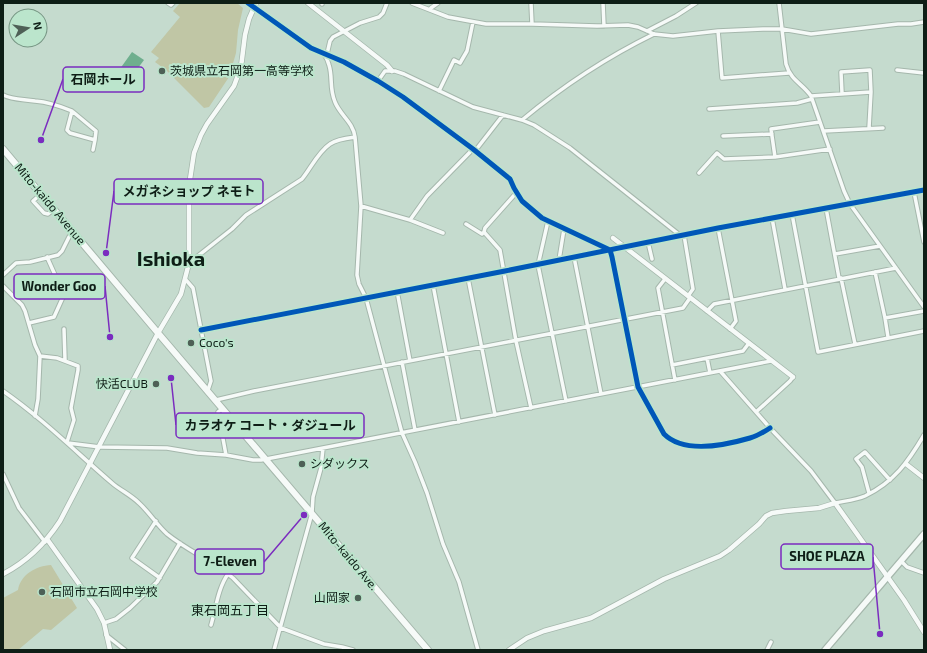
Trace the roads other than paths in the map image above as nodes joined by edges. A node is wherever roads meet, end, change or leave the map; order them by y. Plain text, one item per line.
1 (168, 3) edge
2 (173, 3) edge
3 (248, 3) edge
4 (308, 3) edge
5 (387, 3) edge
6 (412, 3) edge
7 (428, 3) edge
8 (438, 3) edge
9 (531, 3) edge
10 (603, 3) edge
11 (780, 3) edge
12 (694, 4) edge
13 (254, 5) edge
14 (431, 9) junction
15 (473, 22) junction
16 (924, 22) edge
17 (532, 24) junction
18 (604, 26) junction
19 (782, 29) junction
20 (345, 31) junction
21 (647, 31) junction
22 (718, 31) junction
23 (654, 34) junction
24 (325, 54) junction
25 (897, 70) dead end
26 (392, 71) junction
27 (789, 73) junction
28 (924, 73) edge
29 (378, 81) junction
30 (439, 91) junction
31 (871, 92) junction
32 (842, 93) junction
33 (3, 95) edge
34 (812, 97) junction
35 (709, 109) dead end
36 (72, 111) junction
37 (503, 115) junction
38 (522, 120) junction
39 (820, 122) junction
40 (869, 128) junction
41 (883, 128) dead end
42 (824, 131) junction
43 (772, 134) junction
44 (723, 136) dead end
45 (355, 137) junction
46 (95, 140) junction
47 (3, 149) edge
48 (93, 150) dead end
49 (474, 150) junction
50 (830, 150) junction
51 (775, 157) junction
52 (699, 173) dead end
53 (924, 190) edge
54 (516, 192) junction
55 (914, 192) junction
56 (41, 194) junction
57 (850, 204) junction
58 (361, 206) junction
59 (826, 208) junction
60 (54, 209) junction
61 (792, 214) junction
62 (772, 218) junction
63 (410, 220) junction
64 (548, 221) junction
65 (466, 224) dead end
66 (718, 228) junction
67 (564, 229) junction
68 (74, 232) junction
69 (484, 232) junction
70 (443, 233) dead end
71 (682, 235) junction
72 (613, 238) dead end
73 (648, 242) junction
74 (924, 242) edge
75 (880, 246) junction
76 (624, 247) junction
77 (610, 250) junction
78 (835, 254) junction
79 (48, 257) junction
80 (574, 257) junction
81 (652, 259) dead end
82 (559, 260) junction
83 (189, 263) junction
84 (538, 265) junction
85 (896, 268) junction
86 (505, 271) junction
87 (875, 272) junction
88 (3, 275) edge
89 (468, 278) junction
90 (840, 278) junction
91 (665, 279) junction
92 (186, 280) junction
93 (433, 285) junction
94 (805, 285) junction
95 (3, 286) edge
96 (785, 289) junction
97 (397, 291) junction
98 (689, 297) junction
99 (366, 298) junction
100 (732, 300) junction
101 (924, 307) edge
102 (707, 311) junction
103 (924, 311) edge
104 (662, 312) junction
105 (885, 318) junction
106 (625, 319) junction
107 (29, 323) junction
108 (588, 327) junction
109 (64, 329) dead end
110 (730, 329) junction
111 (201, 330) junction
112 (924, 331) edge
113 (158, 333) junction
114 (552, 334) junction
115 (888, 338) junction
116 (516, 341) junction
117 (749, 343) junction
118 (854, 344) junction
119 (481, 348) junction
120 (445, 354) junction
121 (40, 356) junction
122 (707, 358) junction
123 (65, 360) junction
124 (410, 361) junction
125 (771, 361) junction
126 (402, 362) junction
127 (672, 365) junction
128 (384, 366) junction
129 (720, 371) junction
130 (710, 373) junction
131 (792, 377) joint
132 (675, 380) junction
133 (638, 387) junction
134 (208, 390) junction
135 (3, 391) edge
136 (601, 394) junction
137 (216, 400) junction
138 (566, 401) junction
139 (223, 408) junction
140 (531, 408) junction
141 (756, 412) junction
142 (495, 415) junction
143 (35, 416) junction
144 (459, 422) junction
145 (770, 428) junction
146 (415, 430) junction
147 (402, 433) junction
148 (924, 435) edge
149 (920, 441) junction
150 (68, 443) junction
151 (924, 446) edge
152 (100, 447) junction
153 (323, 448) junction
154 (226, 455) junction
155 (266, 459) junction
156 (91, 463) junction
157 (906, 464) junction
158 (3, 474) edge
159 (924, 475) edge
160 (890, 480) junction
161 (869, 493) junction
162 (835, 503) junction
163 (312, 513) junction
164 (156, 521) junction
165 (924, 534) edge
166 (46, 540) junction
167 (180, 543) junction
168 (901, 561) junction
169 (923, 571) edge
170 (3, 574) edge
171 (228, 574) junction
172 (160, 578) junction
173 (887, 578) junction
174 (104, 624) junction
175 (211, 625) dead end
176 (281, 628) junction
177 (924, 632) edge
178 (106, 635) junction
179 (771, 642) dead end
180 (110, 650) edge
181 (125, 650) edge
182 (274, 650) edge
183 (353, 650) edge
184 (428, 650) edge
185 (478, 650) edge
186 (509, 650) edge
187 (767, 650) edge
188 (825, 650) edge

1 - 2 street
3 - 13 street
4 - 20 street
5 - 20 street
6 - 14 street
7 - 14 street
8 - 14 street
9 - 17 street
10 - 18 street
11 - 19 street
12 - 21 street
13 - 24 street
13 - 83 street
14 - 15 street
15 - 17 street
15 - 30 street
16 - 19 street
17 - 18 street
18 - 21 street
19 - 22 street
19 - 27 street
20 - 24 street
20 - 26 street
21 - 23 street
22 - 23 street
22 - 27 street
23 - 38 street
24 - 29 street
24 - 45 street
25 - 28 street
26 - 29 street
26 - 30 street
27 - 34 street
29 - 49 street
30 - 37 street
31 - 32 street
31 - 32 street
31 - 40 street
32 - 34 street
33 - 36 street
34 - 35 street
34 - 39 street
36 - 46 street
36 - 46 street
37 - 38 street
37 - 49 street
38 - 71 street
39 - 42 street
39 - 43 street
40 - 41 street
40 - 42 street
42 - 50 street
43 - 44 street
43 - 51 street
45 - 58 street
45 - 83 street
46 - 48 street
47 - 56 highway, Mito-kaido Avenue
49 - 54 street
49 - 63 street
50 - 51 street
50 - 57 street
51 - 52 street
53 - 55 street
54 - 64 street
54 - 69 street
55 - 57 street
55 - 74 street
56 - 60 highway, Mito-kaido Avenue
56 - 60 street
57 - 59 street
57 - 75 street
58 - 63 street
58 - 99 street
59 - 61 street
59 - 78 street
60 - 68 highway, Mito-kaido Avenue
61 - 62 street
61 - 94 street
62 - 66 street
62 - 96 street
63 - 70 street
64 - 67 street
64 - 84 street
65 - 69 street
66 - 71 street
66 - 100 street
67 - 77 street
67 - 82 street
68 - 79 street
68 - 113 highway, Mito-kaido Avenue
69 - 86 street
71 - 73 street
71 - 98 street
72 - 76 street
73 - 76 street
73 - 81 street
75 - 78 street
75 - 85 street
76 - 77 street
76 - 91 street
77 - 80 street
77 - 106 street
78 - 90 street
79 - 88 street
79 - 107 street
80 - 82 street
80 - 108 street
82 - 84 street
83 - 92 street
84 - 86 street
84 - 114 street
85 - 87 street
85 - 101 street
86 - 89 street
86 - 116 street
87 - 90 street
87 - 105 street
89 - 93 street
89 - 119 street
90 - 94 street
90 - 118 street
91 - 98 street
91 - 104 street
92 - 111 street
92 - 113 street
93 - 97 street
93 - 120 street
94 - 96 street
94 - 118 street
95 - 107 street
96 - 100 street
97 - 99 street
97 - 124 street
98 - 102 street
98 - 104 street
99 - 111 street
99 - 128 street
100 - 102 street
100 - 110 street
102 - 110 street
103 - 105 street
104 - 106 street
104 - 127 street
105 - 115 street
106 - 108 street
106 - 133 street
107 - 121 street
108 - 114 street
108 - 136 street
109 - 123 street
110 - 117 street
111 - 134 street
112 - 115 street
113 - 134 highway, Mito-kaido Ave.
113 - 152 street
114 - 116 street
114 - 138 street
115 - 118 street
116 - 119 street
116 - 140 street
117 - 122 street
117 - 125 street
119 - 120 street
119 - 142 street
120 - 124 street
120 - 144 street
121 - 123 street
121 - 143 street
122 - 127 street
122 - 130 street
123 - 150 street
124 - 126 street
125 - 129 street
125 - 131 street
126 - 128 street
126 - 146 street
127 - 132 street
128 - 137 street
128 - 147 street
129 - 130 street
129 - 141 street
130 - 132 street
131 - 141 street
132 - 133 street
133 - 136 street
133 - 145 street
134 - 137 highway, Mito-kaido Ave.
135 - 143 street
136 - 138 street
137 - 139 highway, Mito-kaido Ave.
138 - 140 street
139 - 154 street
139 - 155 highway, Mito-kaido Ave.
140 - 142 street
141 - 145 street
142 - 144 street
143 - 150 street
144 - 146 street
145 - 162 street
146 - 147 street
147 - 153 street
147 - 185 street
148 - 149 street
149 - 151 street
149 - 157 street
150 - 152 street
150 - 156 street
152 - 154 street
152 - 156 street
153 - 155 street
153 - 163 street
154 - 155 street
155 - 163 highway, Mito-kaido Ave.
156 - 164 street
156 - 166 street
157 - 159 street
157 - 160 street
158 - 166 street
160 - 161 street
160 - 161 street
161 - 162 street
162 - 173 street
162 - 186 street
163 - 176 street
163 - 184 highway, Mito-kaido Ave.
164 - 167 street
164 - 172 street
165 - 168 main road
166 - 170 street
166 - 174 street
167 - 171 street
167 - 172 street
168 - 169 street
168 - 173 main road
171 - 175 street
171 - 176 street
172 - 174 street
173 - 177 street
173 - 188 main road
174 - 178 street
176 - 182 street
176 - 183 street
178 - 180 street
178 - 181 street
179 - 187 street

